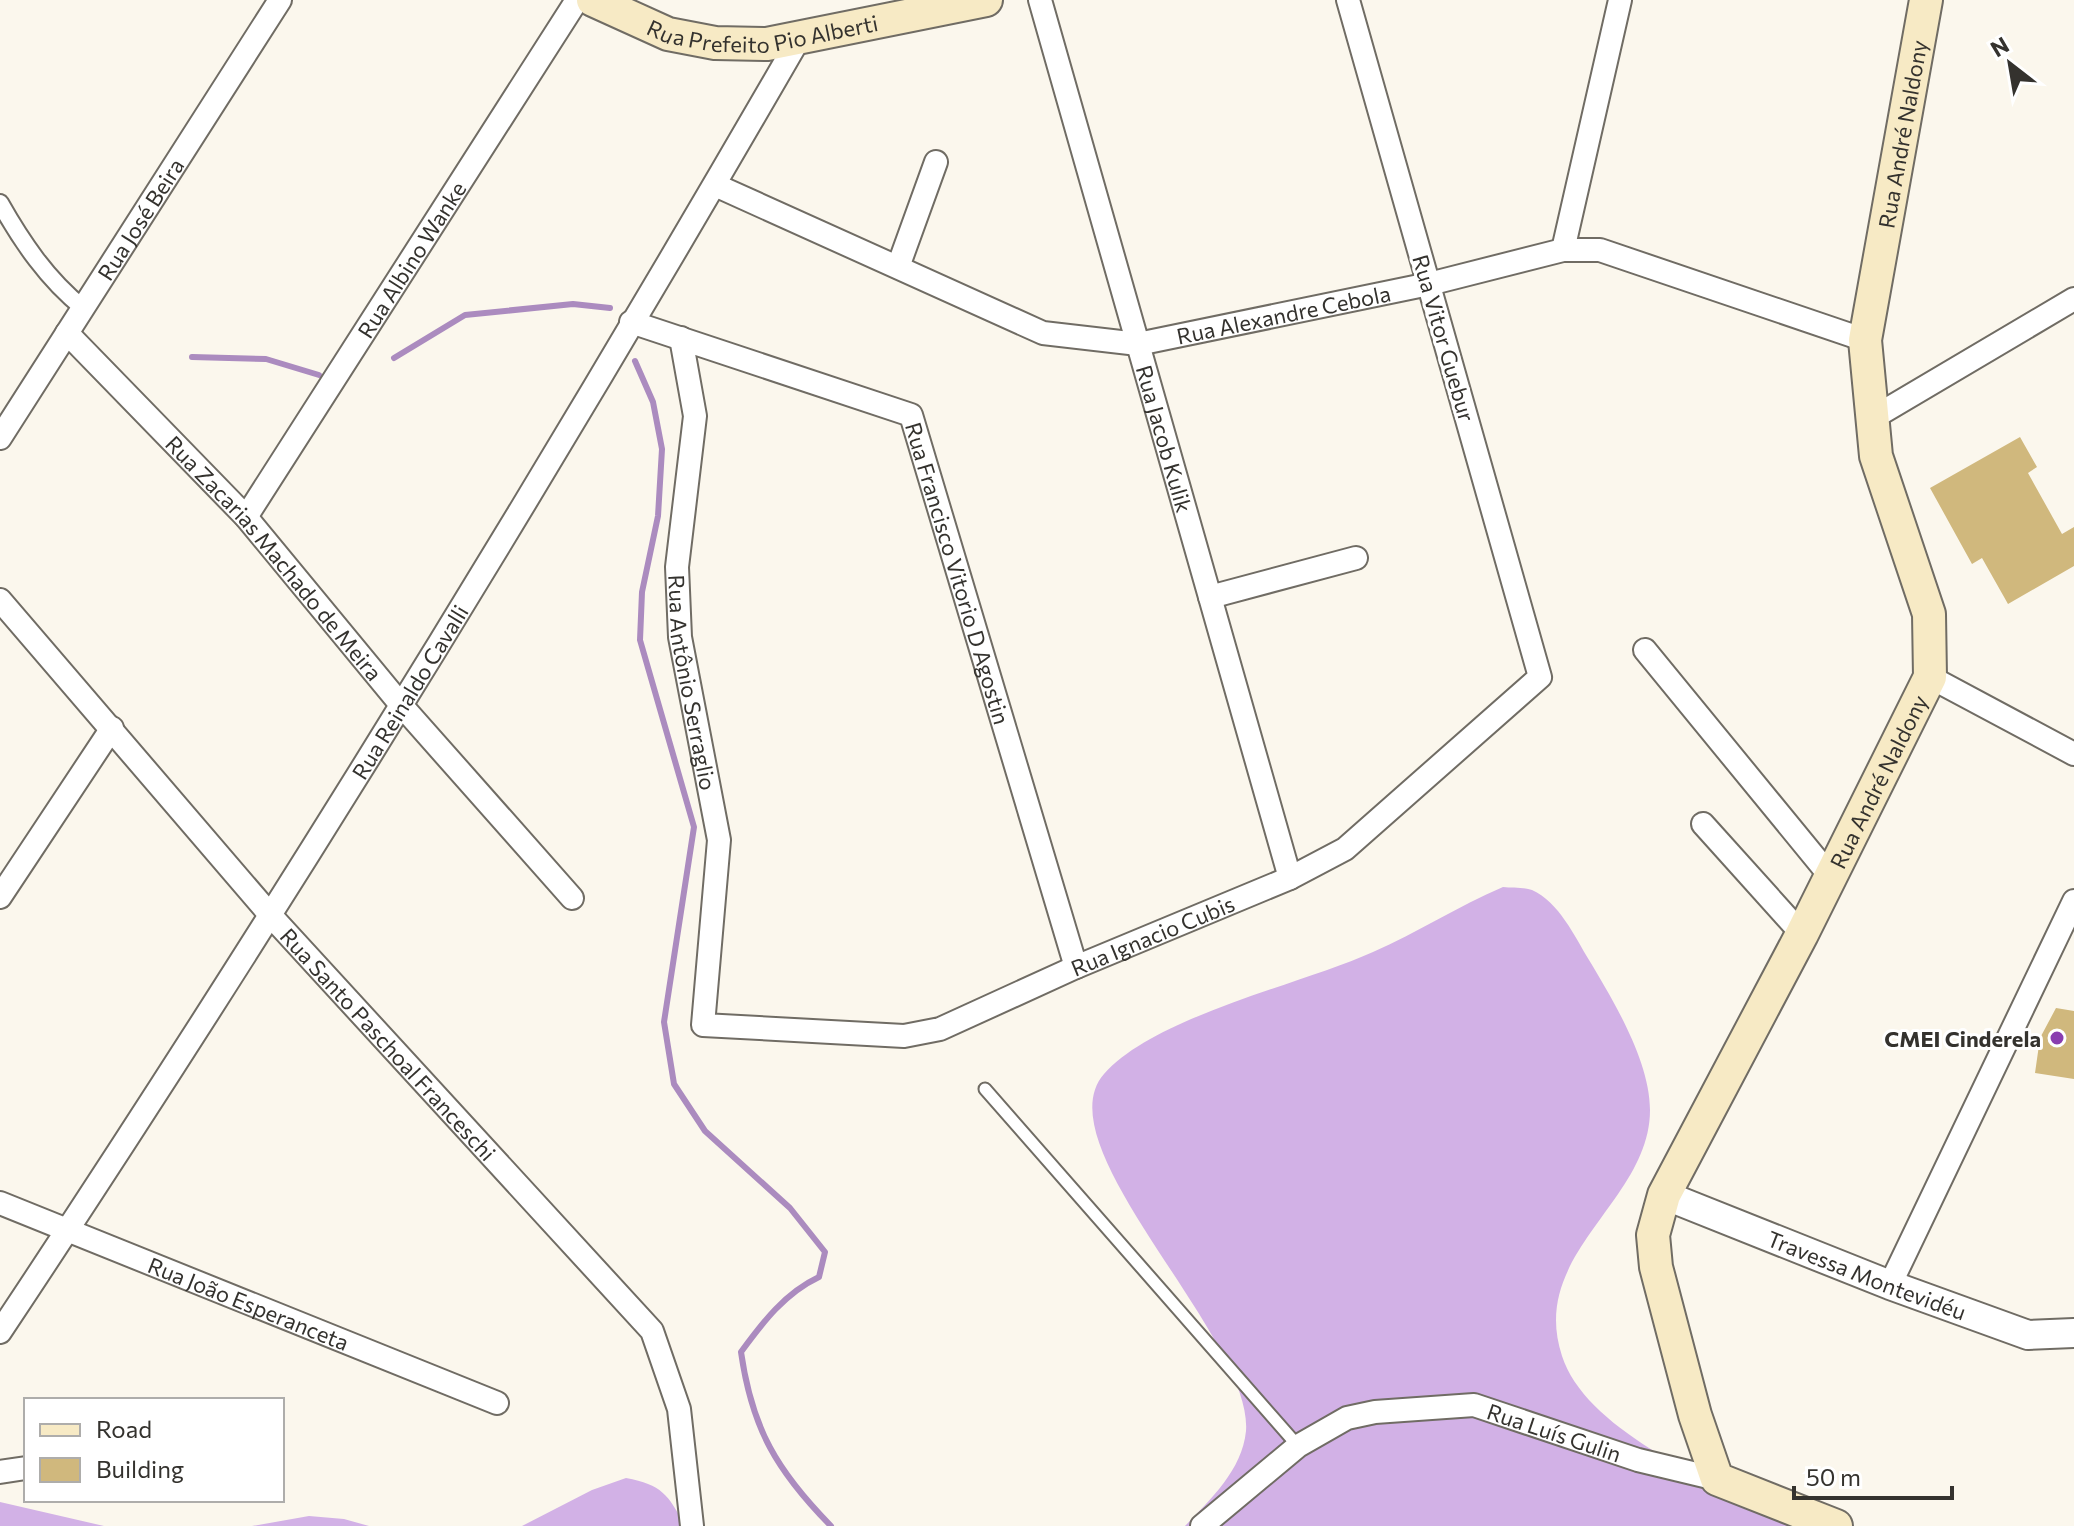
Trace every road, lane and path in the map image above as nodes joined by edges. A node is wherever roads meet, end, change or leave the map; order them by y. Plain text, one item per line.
1 (280, 0) edge
2 (577, 0) edge
3 (593, 0) edge
4 (986, 0) edge
5 (1040, 0) edge
6 (1348, 0) edge
7 (1620, 0) edge
8 (1926, 0) edge
9 (800, 37) junction
10 (936, 162) dead end
11 (715, 185) junction
12 (0, 203) edge
13 (1563, 250) junction
14 (898, 267) junction
15 (1429, 284) junction
16 (2074, 299) edge
17 (83, 308) junction
18 (631, 322) junction
19 (67, 333) junction
20 (681, 338) junction
21 (1865, 340) junction
22 (1138, 344) junction
23 (1871, 419) junction
24 (0, 438) edge
25 (246, 517) junction
26 (1356, 558) dead end
27 (1210, 597) junction
28 (0, 600) edge
29 (1645, 650) dead end
30 (1540, 677) joint
31 (1930, 677) junction
32 (402, 706) junction
33 (112, 728) junction
34 (2074, 754) edge
35 (1703, 824) dead end
36 (1831, 877) junction
37 (1290, 878) junction
38 (0, 897) edge
39 (572, 898) dead end
40 (2074, 901) edge
41 (272, 917) junction
42 (1802, 934) junction
43 (1076, 967) junction
44 (703, 1025) joint
45 (985, 1089) dead end
46 (1664, 1195) junction
47 (0, 1203) edge
48 (68, 1229) junction
49 (1890, 1285) junction
50 (0, 1332) edge
51 (2074, 1333) edge
52 (497, 1403) dead end
53 (1298, 1446) junction
54 (24, 1468) edge
55 (0, 1472) edge
56 (1717, 1479) junction
57 (692, 1526) edge
58 (1202, 1526) edge
59 (1836, 1526) edge

1 - 17 street, Rua José Beira
2 - 25 street, Rua Albino Wanke
3 - 9 main road, Rua Prefeito Pio Alberti
4 - 9 main road, Rua Prefeito Pio Alberti
5 - 22 street, Rua Jacob Kulik
6 - 15 street, Rua Vitor Guebur
7 - 13 street
8 - 21 main road, Rua André Naldony
9 - 11 street, Rua Reinaldo Cavalli
10 - 14 street
11 - 14 street, Rua Alexandre Cebola
11 - 18 street, Rua Reinaldo Cavalli
12 - 17 street
13 - 15 street, Rua Alexandre Cebola
13 - 21 street, Rua Alexandre Cebola
14 - 22 street, Rua Alexandre Cebola
15 - 22 street, Rua Alexandre Cebola
15 - 30 street, Rua Vitor Guebur
16 - 23 street
17 - 19 street, Rua José Beira
18 - 20 street, Rua Francisco Vitorio D Agostin
18 - 32 street, Rua Reinaldo Cavalli
19 - 24 street, Rua José Beira
19 - 25 street, Rua Zacarias Machado de Meira
20 - 43 street, Rua Francisco Vitorio D Agostin
20 - 44 street, Rua Antônio Serraglio
21 - 23 main road, Rua André Naldony
22 - 27 street, Rua Jacob Kulik
23 - 31 main road, Rua André Naldony
25 - 32 street, Rua Zacarias Machado de Meira
26 - 27 street
27 - 37 street, Rua Jacob Kulik
28 - 33 street, Rua Santo Paschoal Franceschi
29 - 36 street
30 - 37 street, Rua Ignacio Cubis
31 - 34 street
31 - 36 main road, Rua André Naldony
32 - 39 street, Rua Zacarias Machado de Meira
32 - 41 street, Rua Reinaldo Cavalli
33 - 38 street
33 - 41 street, Rua Santo Paschoal Franceschi
35 - 42 street
36 - 42 main road, Rua André Naldony
37 - 43 street, Rua Ignacio Cubis
40 - 49 street
41 - 48 street, Rua Reinaldo Cavalli
41 - 57 street, Rua Santo Paschoal Franceschi
42 - 46 main road, Rua André Naldony
43 - 44 street, Rua Ignacio Cubis
45 - 53 lane
46 - 49 street, Travessa Montevidéu
46 - 56 main road, Rua André Naldony
47 - 48 street, Rua João Esperanceta
48 - 50 street, Rua Reinaldo Cavalli
48 - 52 street, Rua João Esperanceta
49 - 51 street, Travessa Montevidéu
53 - 56 street, Rua Luís Gulin
53 - 58 street, Rua Luís Gulin
54 - 55 street
56 - 59 main road, Rua Luís Gulin

